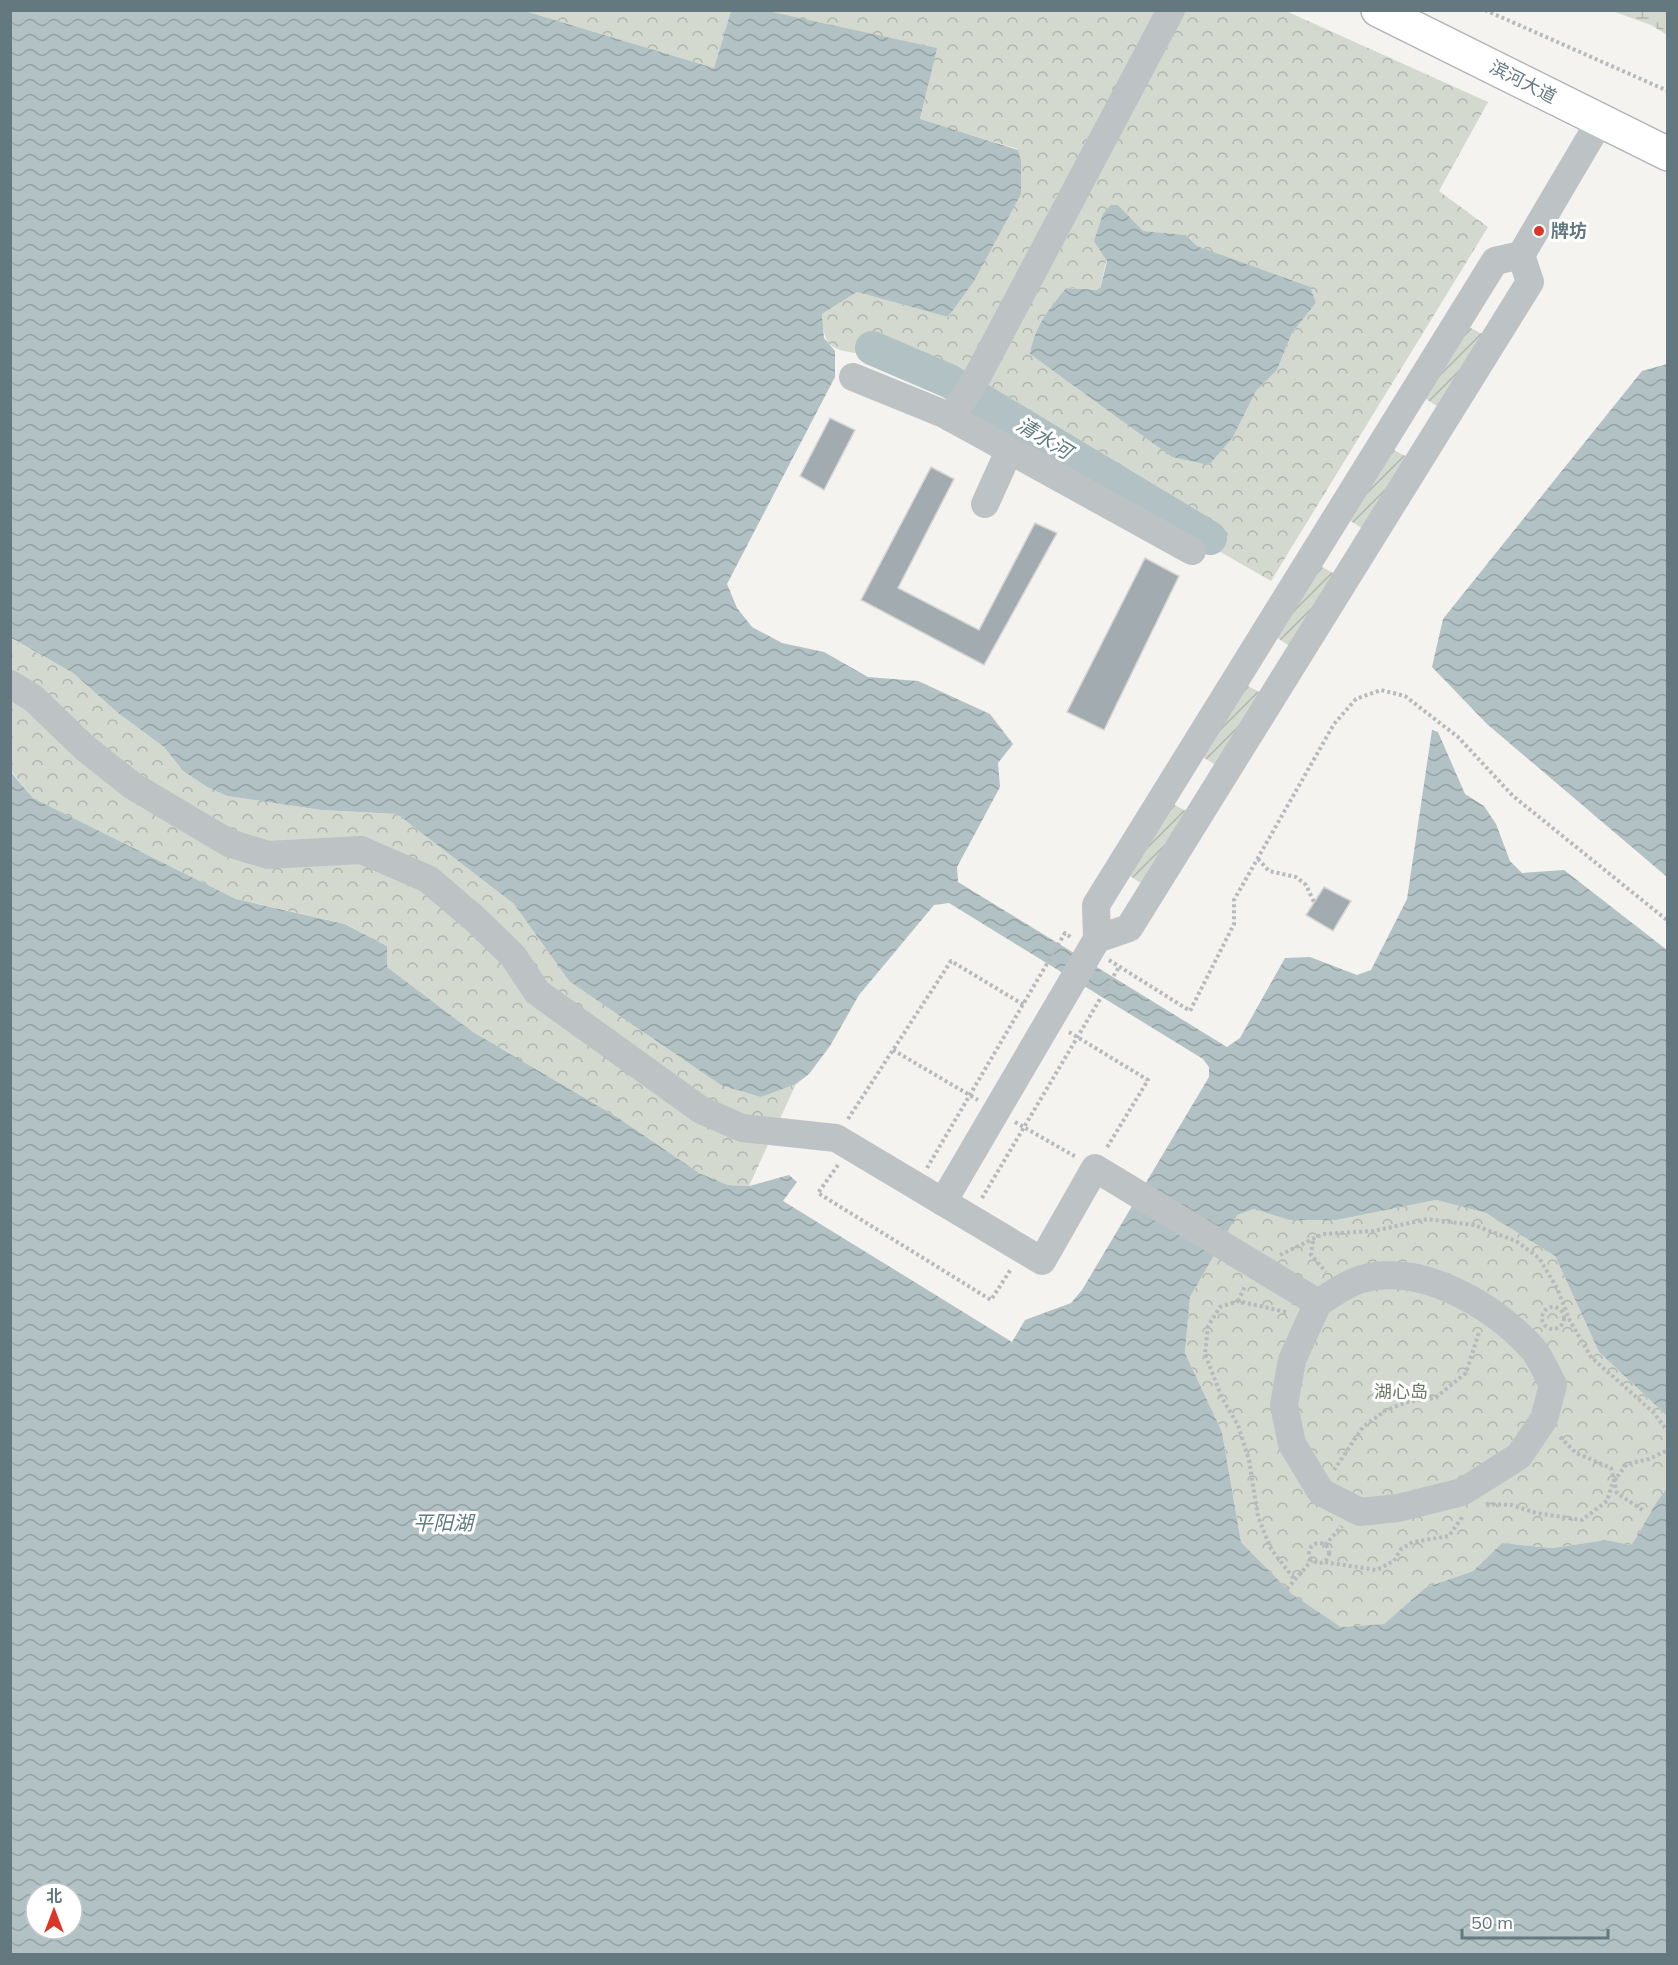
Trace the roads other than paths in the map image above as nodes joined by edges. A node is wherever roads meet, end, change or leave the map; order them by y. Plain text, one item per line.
1 (1171, 10) edge
2 (1378, 10) edge
3 (1600, 121) junction
4 (1668, 154) edge
5 (1521, 255) junction
6 (853, 377) dead end
7 (951, 418) junction
8 (1010, 450) junction
9 (985, 504) dead end
10 (1192, 551) dead end
11 (10, 684) edge
12 (1094, 944) junction
13 (942, 1202) junction
14 (1314, 1312) junction

1 - 7 street
2 - 3 main road, 滨河大道
3 - 4 main road, 滨河大道
3 - 5 street
5 - 12 street
5 - 12 street
6 - 7 street
7 - 8 street
8 - 9 street
8 - 10 street
11 - 13 street
12 - 13 street
13 - 14 street
14 - 14 street

